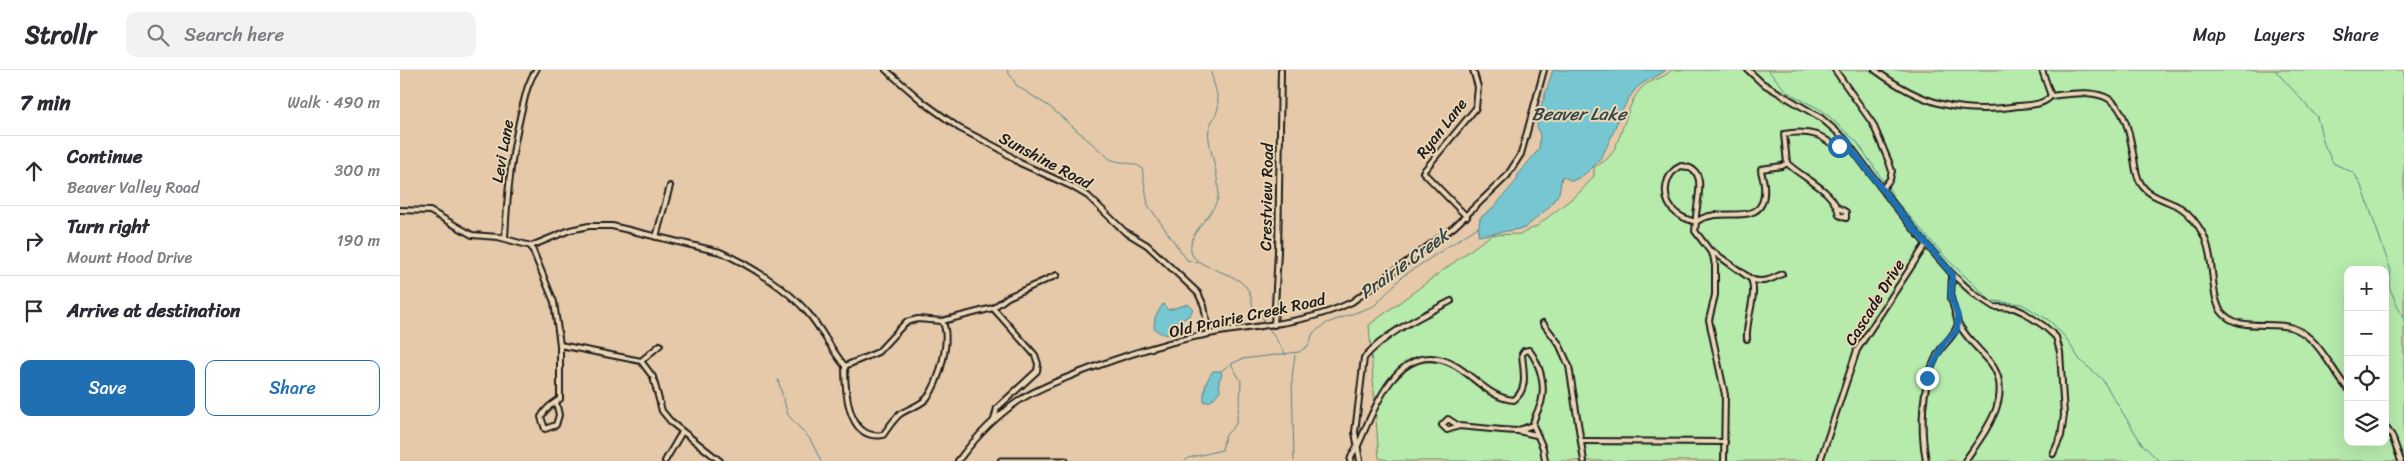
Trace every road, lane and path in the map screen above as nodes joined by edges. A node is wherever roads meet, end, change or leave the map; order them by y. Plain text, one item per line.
1 (536, 70) edge
2 (886, 70) edge
3 (1282, 70) edge
4 (1473, 70) edge
5 (1544, 70) edge
6 (1748, 70) edge
7 (1835, 70) edge
8 (1875, 70) edge
9 (2042, 70) edge
10 (2050, 96) junction
11 (1846, 142) junction
12 (1787, 163) junction
13 (670, 186) dead end
14 (1883, 188) junction
15 (1837, 208) dead end
16 (400, 210) edge
17 (1466, 217) junction
18 (1696, 222) junction
19 (656, 237) junction
20 (505, 238) junction
21 (1926, 244) junction
22 (531, 246) junction
23 (1711, 250) junction
24 (1782, 274) dead end
25 (1952, 274) junction
26 (1057, 275) dead end
27 (1751, 279) junction
28 (1451, 302) dead end
29 (993, 308) junction
30 (942, 321) junction
31 (1543, 323) dead end
32 (1958, 323) junction
33 (1274, 325) junction
34 (1209, 334) junction
35 (1747, 339) dead end
36 (660, 345) dead end
37 (560, 346) junction
38 (641, 361) junction
39 (846, 366) junction
40 (2344, 384) edge
41 (556, 402) junction
42 (994, 420) junction
43 (1533, 425) junction
44 (1459, 426) dead end
45 (1516, 431) junction
46 (682, 432) junction
47 (2389, 432) edge
48 (1536, 435) junction
49 (1581, 441) junction
50 (1725, 442) junction
51 (1358, 448) junction
52 (2053, 454) dead end
53 (666, 461) edge
54 (720, 461) edge
55 (958, 461) edge
56 (1001, 461) edge
57 (1064, 461) edge
58 (1350, 461) edge
59 (1360, 461) edge
60 (1546, 461) edge
61 (1584, 461) edge
62 (1724, 461) edge
63 (1820, 461) edge
64 (1926, 461) edge
65 (1965, 461) edge
66 (2401, 461) edge

1 - 20 street, Levi Lane
2 - 34 street, Sunshine Road
3 - 33 street, Crestview Road
4 - 17 street, Ryan Lane
5 - 17 street, Old Prairie Creek Road
6 - 11 street
7 - 14 street
8 - 10 street
9 - 10 street
10 - 40 street
11 - 12 street
11 - 14 street
12 - 15 street
12 - 18 street
13 - 19 street
14 - 21 street
16 - 20 street
17 - 33 street, Old Prairie Creek Road
18 - 18 street
18 - 23 street
19 - 22 street
19 - 39 street
20 - 22 street
21 - 25 street
21 - 63 street, Cascade Drive
22 - 37 street
23 - 27 street
23 - 50 street
24 - 27 street
25 - 32 street
25 - 52 street
26 - 29 street
27 - 35 street
28 - 51 street
29 - 30 street
29 - 42 street
30 - 39 street
30 - 39 street
31 - 49 street
32 - 64 street
32 - 65 street
33 - 34 street, Old Prairie Creek Road
34 - 42 street, Old Prairie Creek Road
36 - 38 street
37 - 38 street
37 - 41 street
38 - 46 street
41 - 41 street
42 - 55 street, Old Prairie Creek Road
43 - 45 street
43 - 48 street
43 - 51 street
44 - 45 street
45 - 48 street
46 - 53 street
46 - 54 street
47 - 66 street
48 - 60 street
49 - 50 street
49 - 61 street
50 - 62 street
51 - 58 street
51 - 59 street
56 - 57 main road

